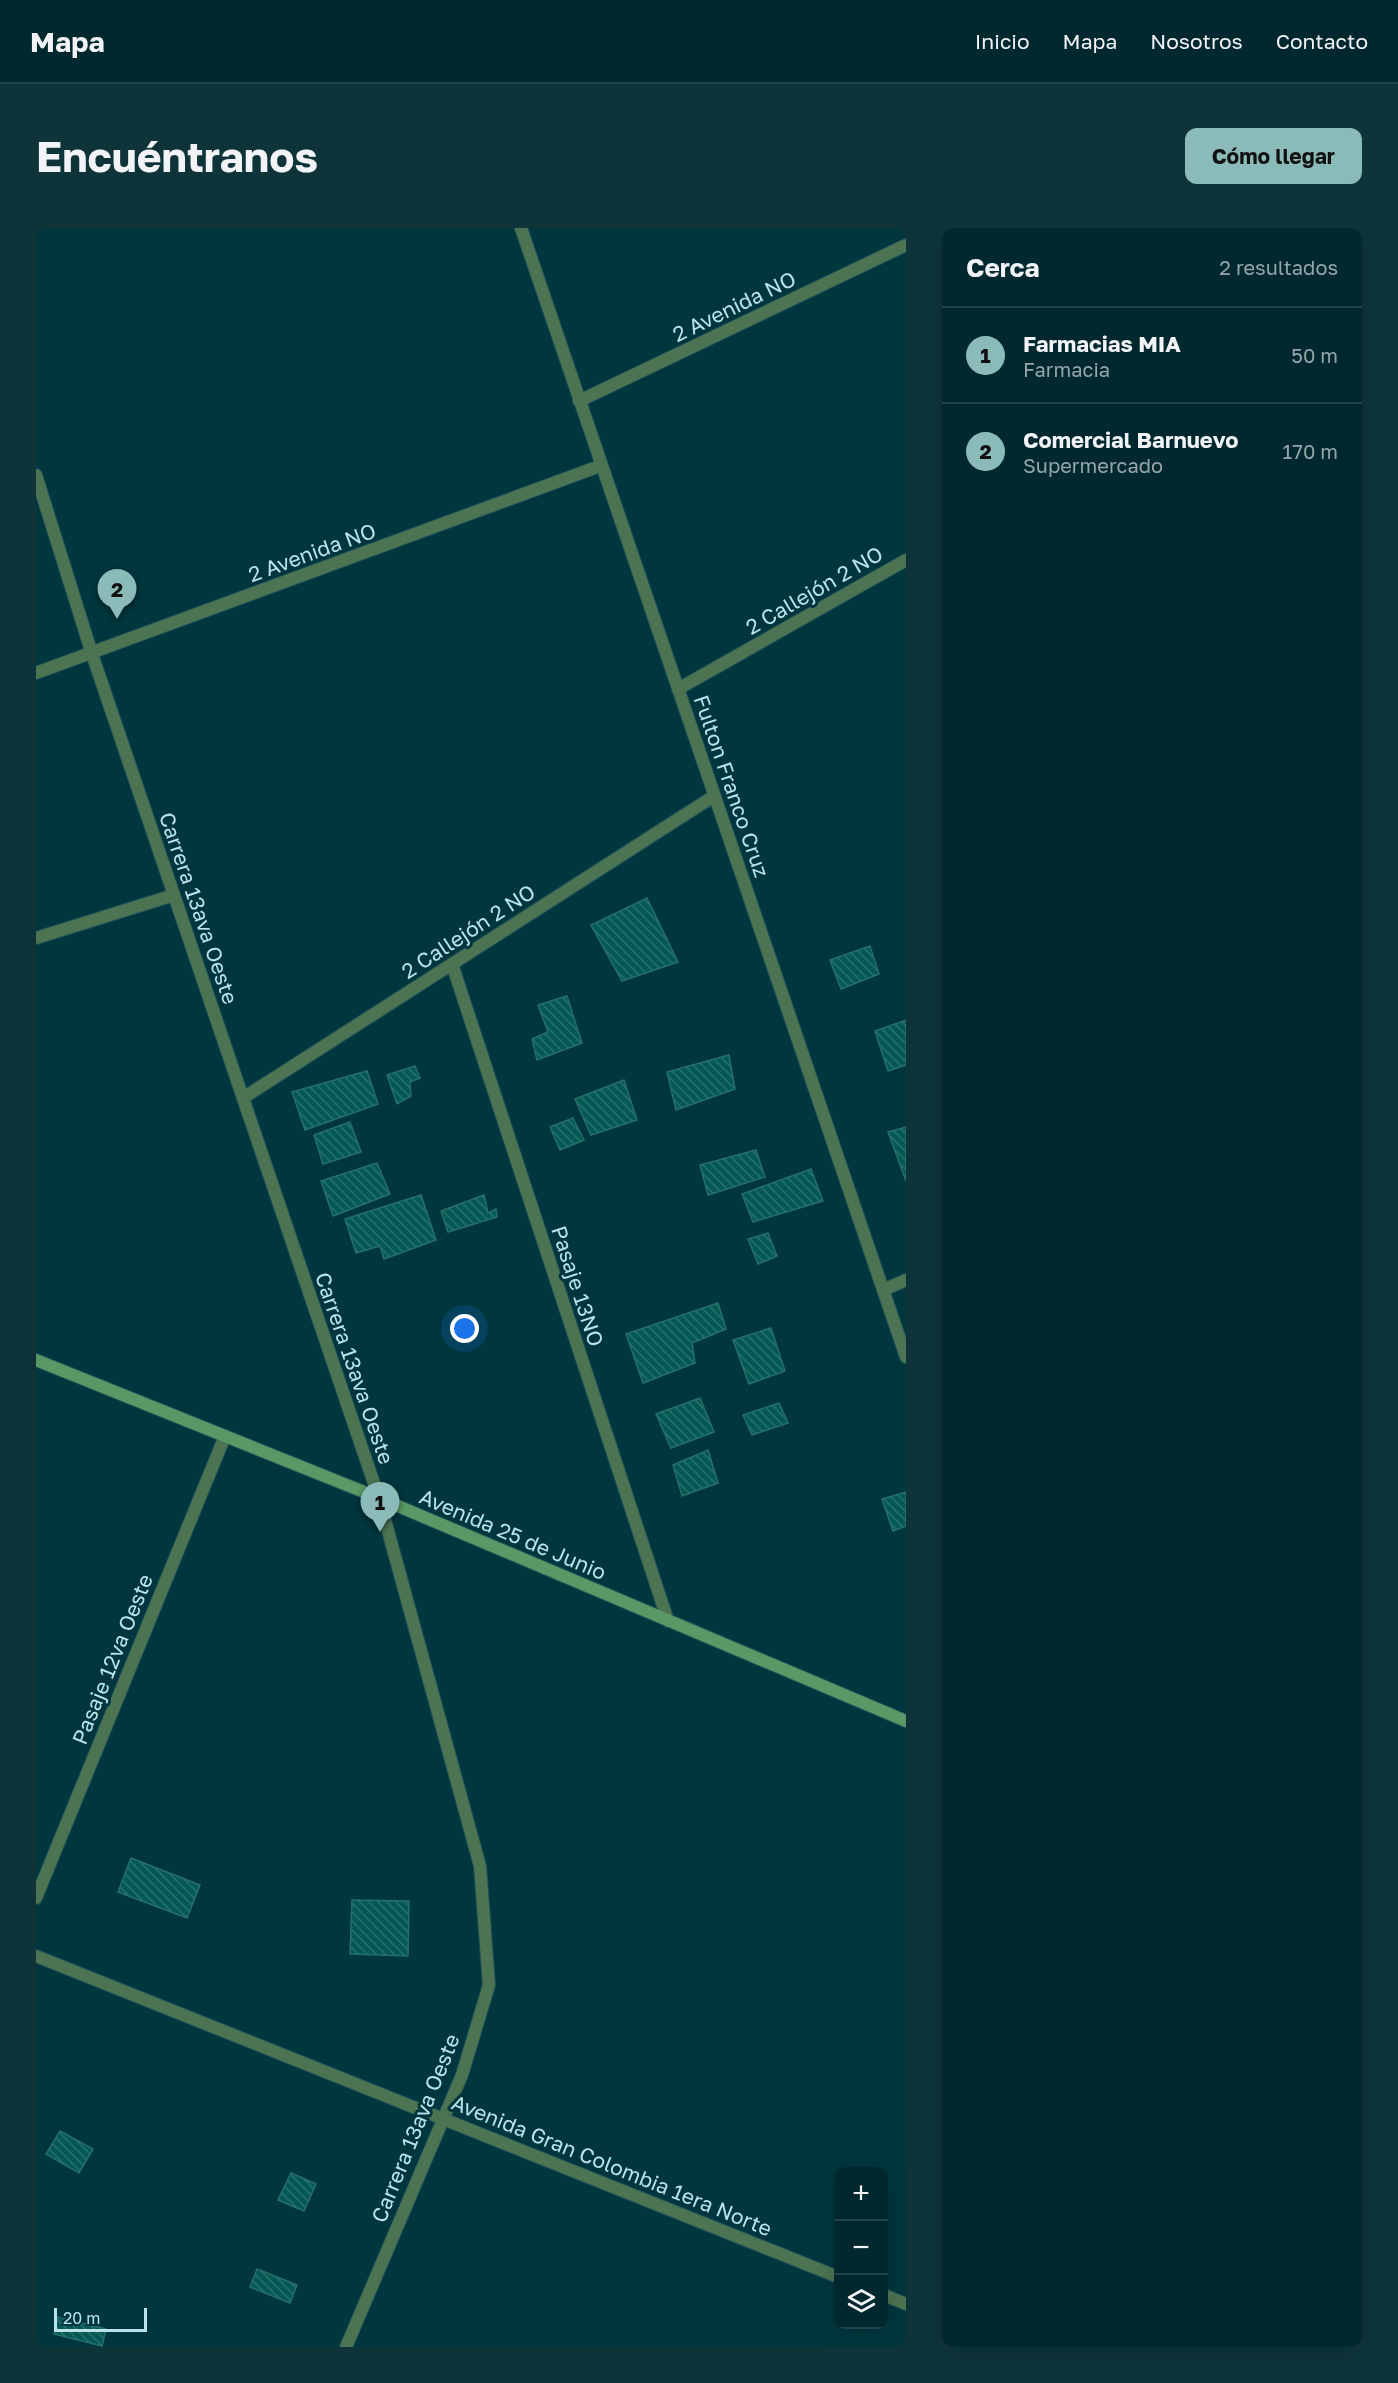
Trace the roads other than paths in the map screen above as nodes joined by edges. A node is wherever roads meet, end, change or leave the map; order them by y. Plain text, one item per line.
1 (521, 228) edge
2 (906, 245) edge
3 (579, 401) junction
4 (600, 466) junction
5 (36, 475) edge
6 (906, 560) edge
7 (92, 654) junction
8 (36, 673) edge
9 (678, 689) junction
10 (714, 795) junction
11 (174, 895) junction
12 (36, 938) edge
13 (452, 964) junction
14 (243, 1098) junction
15 (906, 1280) edge
16 (883, 1290) junction
17 (906, 1357) edge
18 (36, 1360) edge
19 (225, 1436) junction
20 (379, 1498) junction
21 (668, 1620) junction
22 (906, 1721) edge
23 (36, 1898) edge
24 (36, 1956) edge
25 (444, 2119) junction
26 (834, 2275) edge
27 (888, 2297) edge
28 (906, 2304) edge
29 (346, 2347) edge

1 - 3 street, Fulton Franco Cruz
2 - 3 street, 2 Avenida NO
3 - 4 street, Fulton Franco Cruz
4 - 7 street, 2 Avenida NO
4 - 9 street, Fulton Franco Cruz
5 - 7 street, Carrera 13ava Oeste
6 - 9 street, 2 Callejón 2 NO
7 - 8 street, 2 Avenida NO
7 - 11 street, Carrera 13ava Oeste
9 - 10 street, Fulton Franco Cruz
10 - 13 street, 2 Callejón 2 NO
10 - 16 street, Fulton Franco Cruz
11 - 12 street
11 - 14 street, Carrera 13ava Oeste
13 - 14 street, 2 Callejón 2 NO
13 - 21 street, Pasaje 13NO
14 - 20 street, Carrera 13ava Oeste
15 - 16 street
16 - 17 street, Fulton Franco Cruz
18 - 19 street, Avenida 25 de Junio
19 - 20 street, Avenida 25 de Junio
19 - 23 street, Pasaje 12va Oeste
20 - 21 street, Avenida 25 de Junio
20 - 25 street, Carrera 13ava Oeste
21 - 22 street, Avenida 25 de Junio
24 - 25 street, Avenida Gran Colombia 1era Norte
25 - 26 street, Avenida Gran Colombia 1era Norte
25 - 29 street, Carrera 13ava Oeste
27 - 28 street

